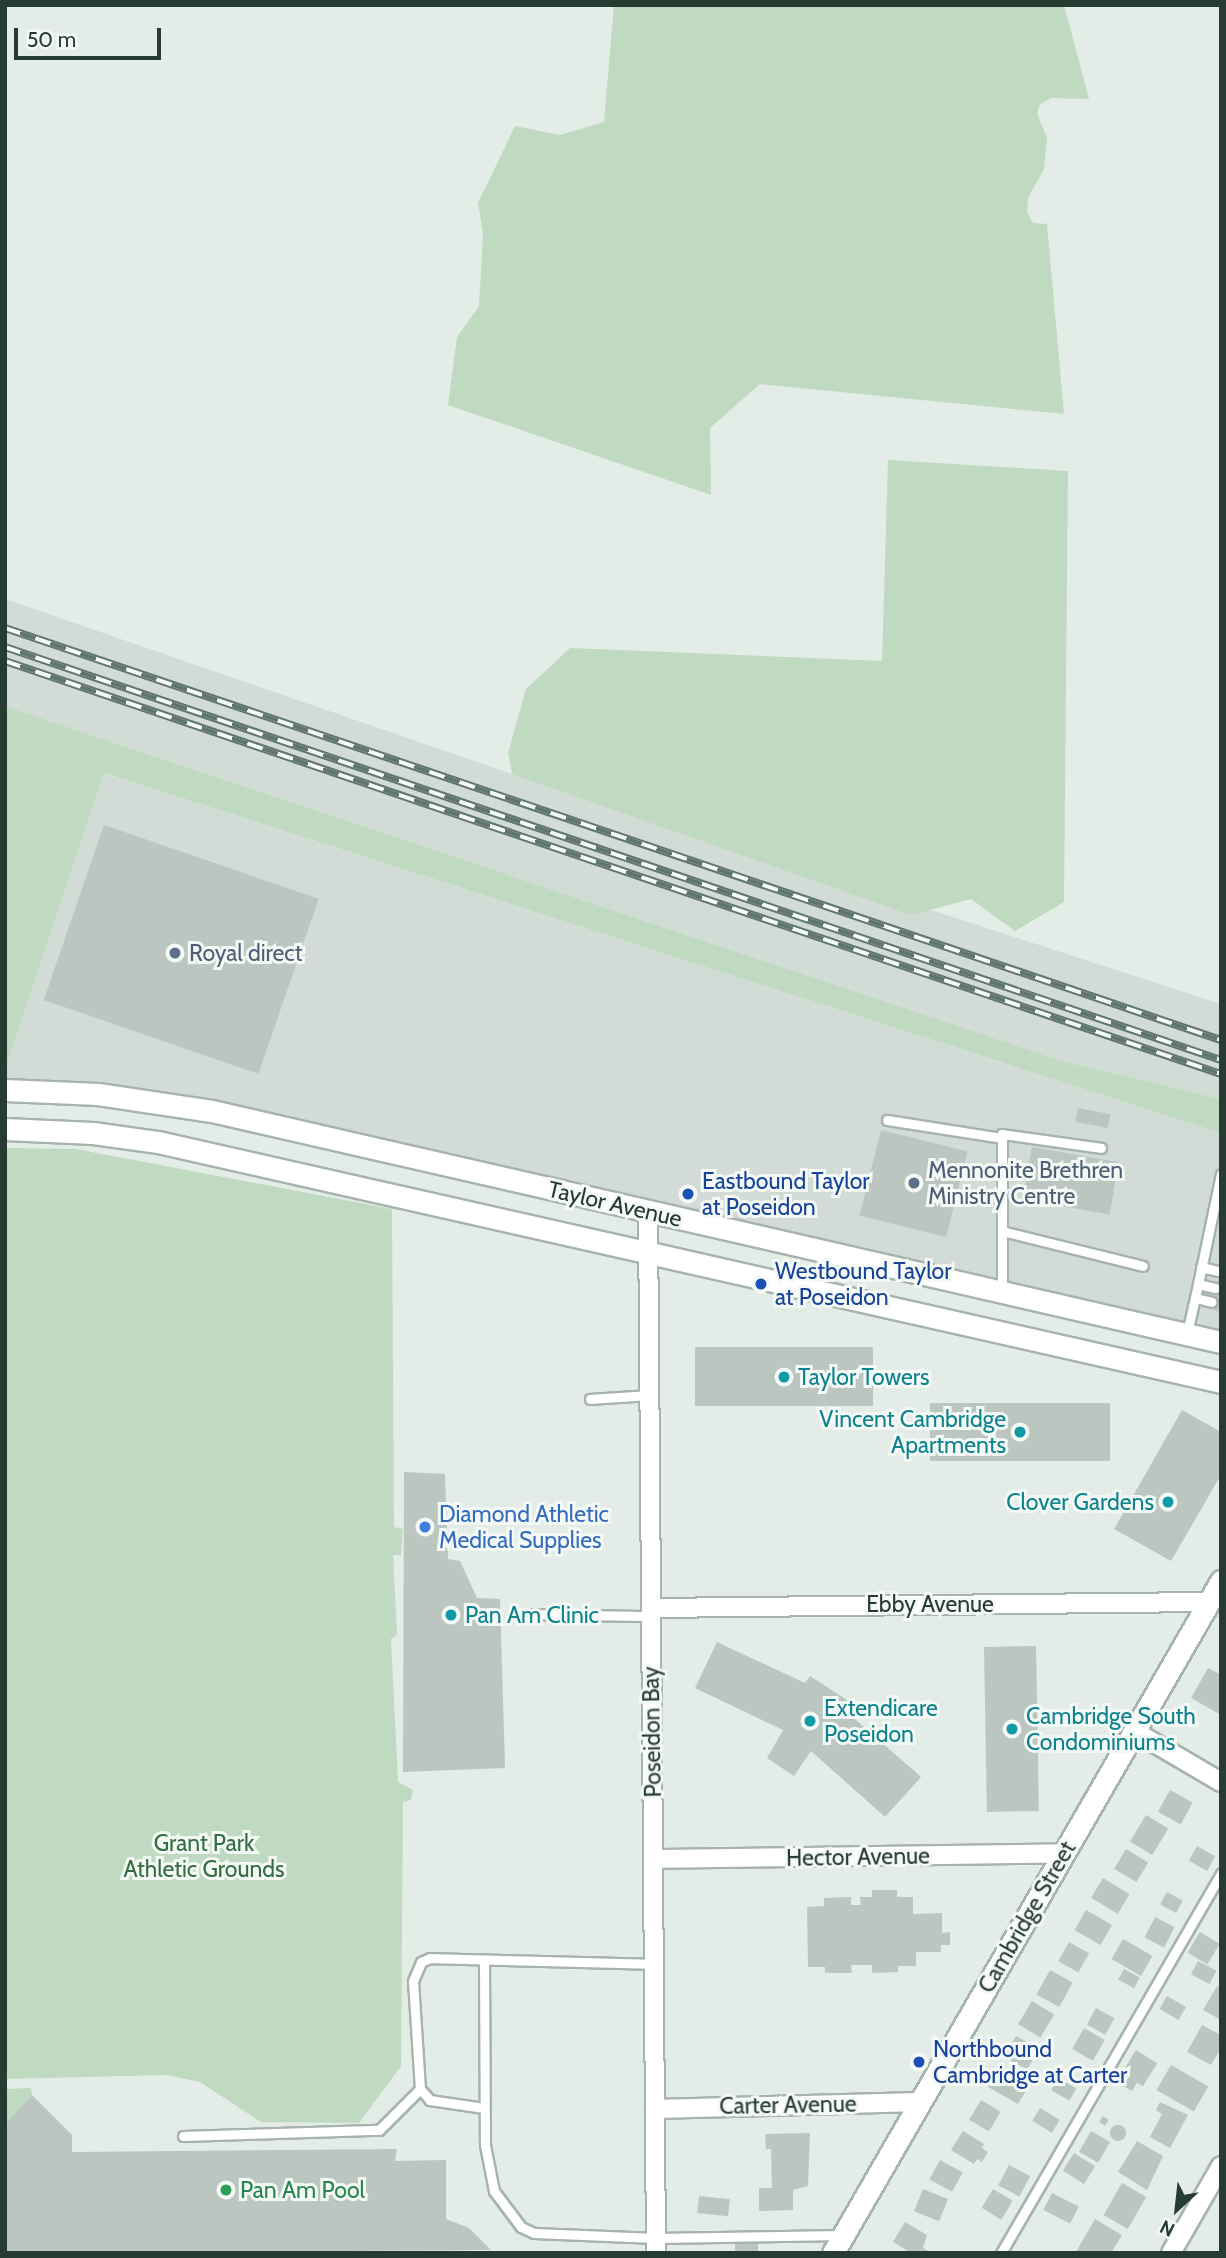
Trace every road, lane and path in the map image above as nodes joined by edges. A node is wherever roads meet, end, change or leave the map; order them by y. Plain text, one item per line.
1 (5, 1090) edge
2 (887, 1119) dead end
3 (5, 1129) edge
4 (1002, 1138) junction
5 (1101, 1148) dead end
6 (1221, 1174) edge
7 (648, 1212) junction
8 (1002, 1231) junction
9 (648, 1251) junction
10 (1143, 1266) dead end
11 (1201, 1267) junction
12 (1219, 1271) edge
13 (1198, 1284) junction
14 (1216, 1288) dead end
15 (1002, 1292) junction
16 (1196, 1298) junction
17 (1212, 1303) dead end
18 (1187, 1334) junction
19 (1221, 1342) edge
20 (1221, 1382) edge
21 (649, 1395) junction
22 (590, 1399) dead end
23 (1221, 1581) edge
24 (1215, 1605) edge
25 (651, 1612) junction
26 (533, 1614) dead end
27 (1134, 1731) junction
28 (1221, 1782) edge
29 (1063, 1853) junction
30 (653, 1859) junction
31 (1221, 1873) edge
32 (484, 1960) junction
33 (654, 1964) junction
34 (419, 2089) junction
35 (920, 2102) junction
36 (484, 2108) junction
37 (655, 2109) junction
38 (183, 2136) dead end
39 (1221, 2166) edge
40 (838, 2244) edge
41 (656, 2245) edge
42 (1001, 2253) edge
43 (1171, 2253) edge

1 - 7 main road, Taylor Avenue
2 - 4 lane
3 - 9 main road, Taylor Avenue
4 - 5 lane
4 - 8 lane
6 - 11 lane
7 - 9 street, Poseidon Bay
7 - 15 main road, Taylor Avenue
8 - 10 lane
8 - 15 lane
9 - 20 main road, Taylor Avenue
9 - 21 street, Poseidon Bay
11 - 12 lane
11 - 13 lane
13 - 14 lane
13 - 16 lane
15 - 18 main road, Taylor Avenue
16 - 17 lane
16 - 18 lane
18 - 19 main road, Taylor Avenue
21 - 22 lane
21 - 25 street, Poseidon Bay
23 - 24 main road, Cambridge Street
24 - 25 street, Ebby Avenue
24 - 27 main road, Cambridge Street
25 - 26 lane
25 - 30 street, Poseidon Bay
27 - 28 street
27 - 29 main road, Cambridge Street
29 - 30 street, Hector Avenue
29 - 35 main road, Cambridge Street
30 - 33 street, Poseidon Bay
31 - 42 lane
32 - 33 lane
32 - 34 lane
32 - 36 lane
33 - 37 street, Poseidon Bay
34 - 36 lane
34 - 38 lane
35 - 37 street, Carter Avenue
35 - 40 main road, Cambridge Street
36 - 41 lane
37 - 41 street, Poseidon Bay
39 - 43 street
40 - 41 lane

